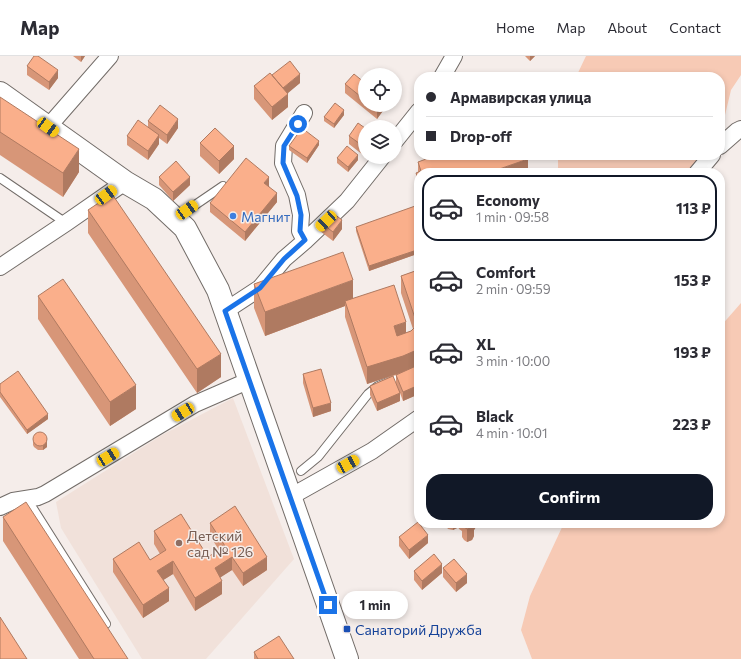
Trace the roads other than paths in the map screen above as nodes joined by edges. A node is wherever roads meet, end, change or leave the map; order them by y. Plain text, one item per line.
1 (110, 56) edge
2 (454, 56) edge
3 (445, 72) edge
4 (0, 93) edge
5 (304, 113) dead end
6 (414, 117) edge
7 (48, 127) junction
8 (741, 128) edge
9 (402, 132) edge
10 (725, 142) edge
11 (708, 160) edge
12 (376, 164) edge
13 (701, 168) edge
14 (0, 178) edge
15 (125, 182) junction
16 (223, 186) edge
17 (175, 219) junction
18 (66, 223) junction
19 (305, 240) junction
20 (0, 267) edge
21 (225, 311) junction
22 (414, 371) edge
23 (250, 380) junction
24 (414, 422) edge
25 (301, 471) dead end
26 (290, 497) junction
27 (27, 499) junction
28 (0, 507) edge
29 (111, 632) edge
30 (347, 659) edge

1 - 7 street
2 - 3 street
4 - 7 main road
5 - 19 street
6 - 9 street
7 - 15 main road
8 - 10 street
11 - 13 street
12 - 19 street
14 - 18 lane
15 - 17 main road
15 - 18 street
16 - 17 lane
17 - 21 main road
18 - 20 street
19 - 21 street
21 - 23 main road
22 - 25 lane
23 - 26 main road
23 - 27 street
24 - 26 street
26 - 30 main road
27 - 28 street
27 - 29 lane

